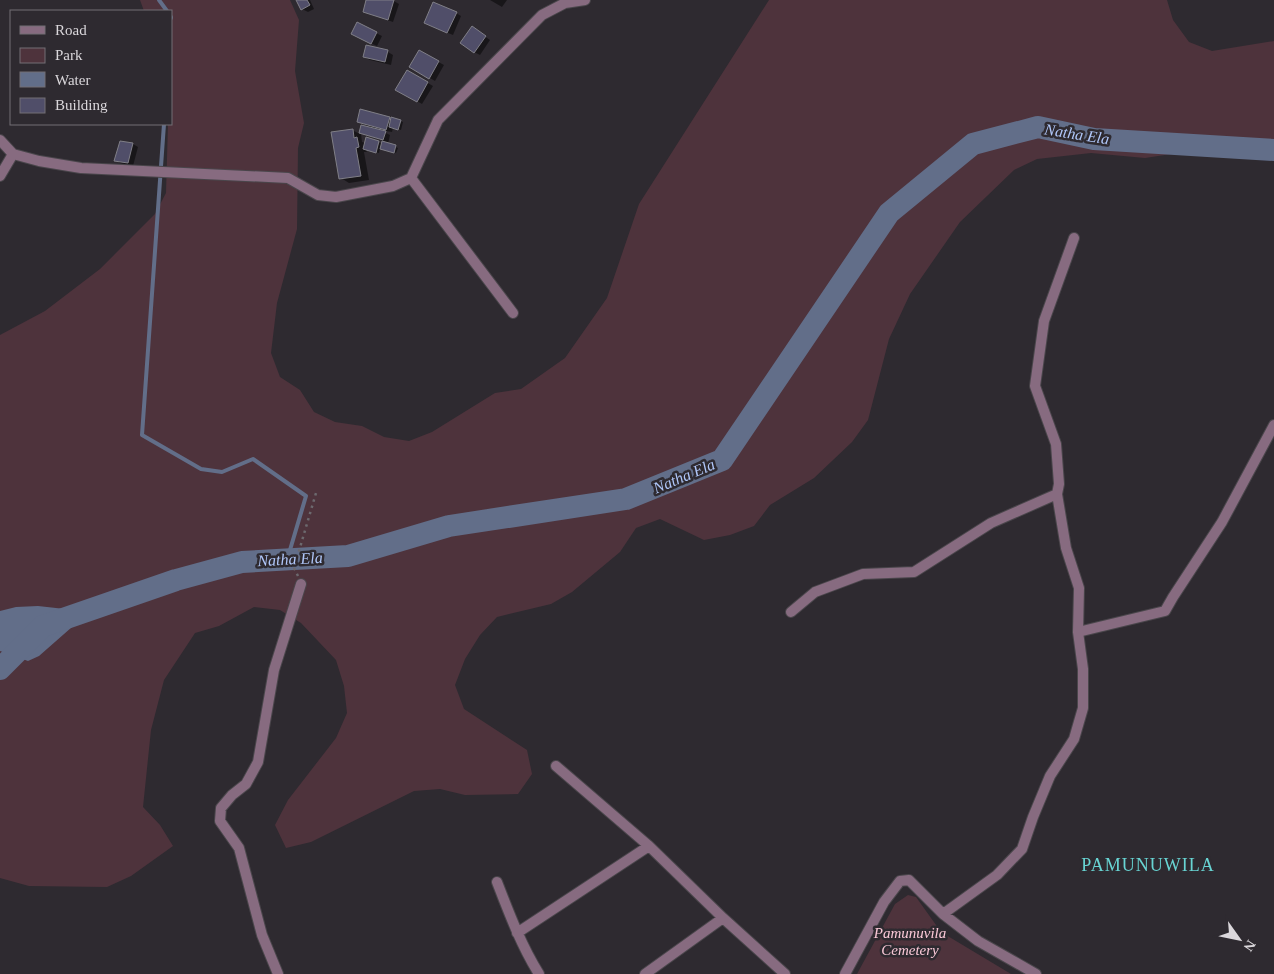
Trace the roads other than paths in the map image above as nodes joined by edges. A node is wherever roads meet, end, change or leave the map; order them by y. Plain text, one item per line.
1 (585, 0) edge
2 (0, 140) edge
3 (13, 154) junction
4 (0, 176) edge
5 (411, 178) junction
6 (1074, 238) dead end
7 (513, 313) dead end
8 (1274, 425) edge
9 (1057, 494) junction
10 (301, 584) dead end
11 (791, 612) dead end
12 (1078, 632) junction
13 (556, 766) dead end
14 (649, 846) junction
15 (497, 882) dead end
16 (943, 914) junction
17 (724, 918) junction
18 (517, 933) junction
19 (278, 974) edge
20 (539, 974) edge
21 (644, 974) edge
22 (784, 974) edge
23 (844, 974) edge
24 (1036, 974) edge

1 - 5 street
2 - 3 street
3 - 4 street
3 - 5 street
5 - 7 street
6 - 9 street
8 - 12 street
9 - 11 street
9 - 12 street
10 - 19 street
12 - 16 street
13 - 14 street
14 - 17 street
14 - 18 street
15 - 18 street
16 - 23 street
16 - 24 street
17 - 21 street
17 - 22 street
18 - 20 street

